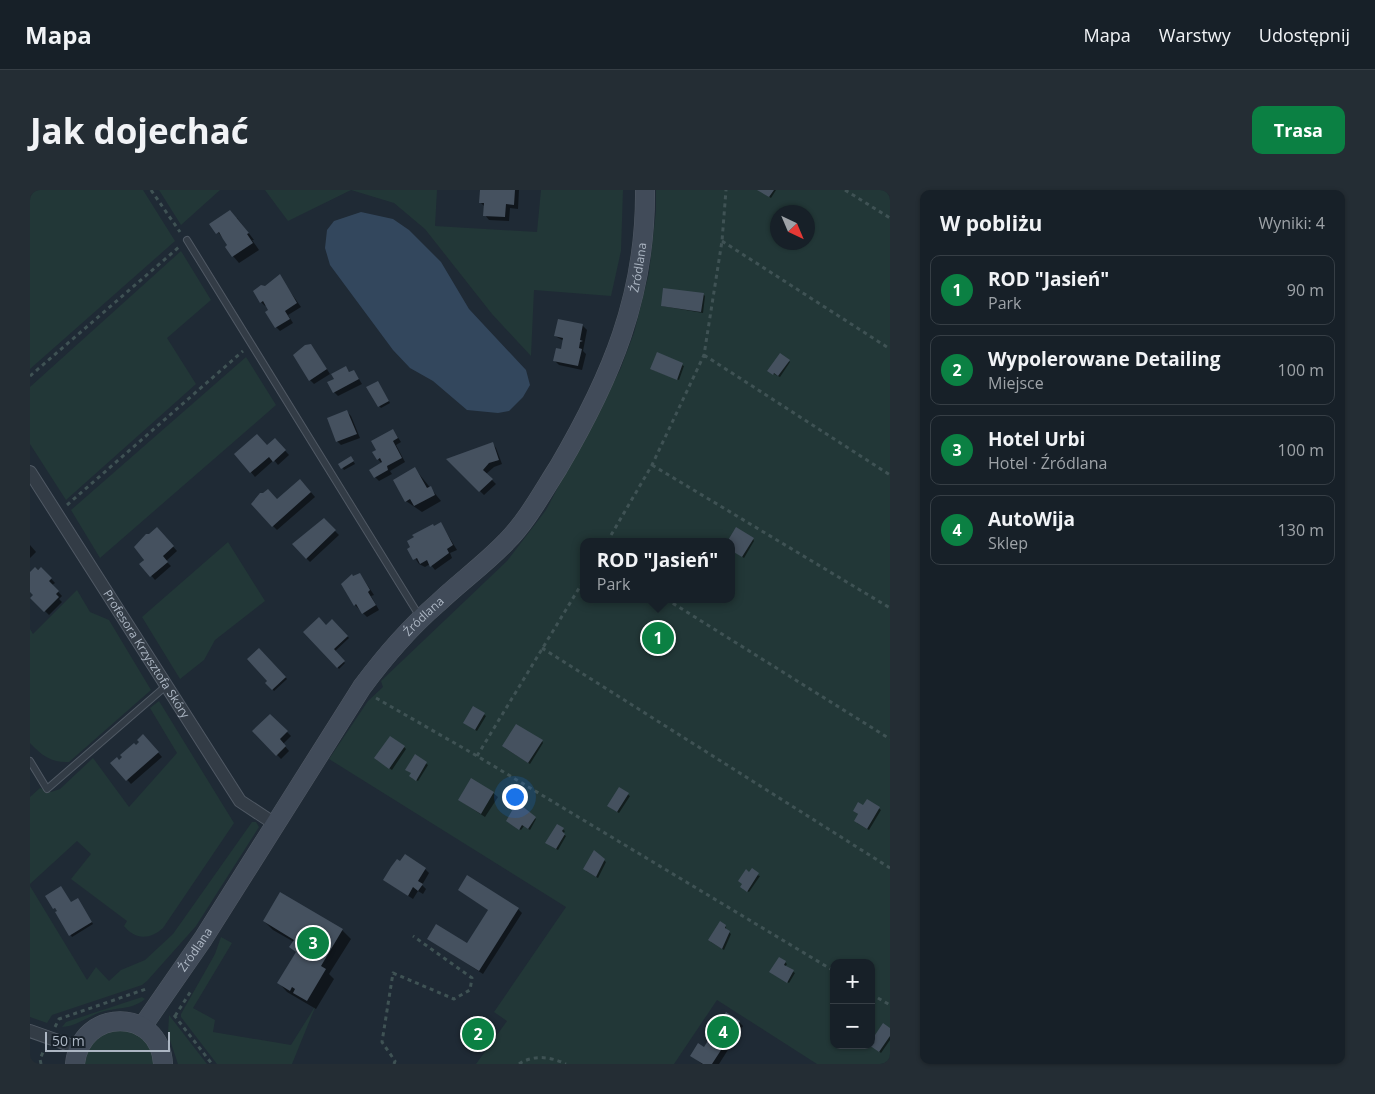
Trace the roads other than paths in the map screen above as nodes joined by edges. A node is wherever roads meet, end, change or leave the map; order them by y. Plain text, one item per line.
1 (645, 190) edge
2 (187, 240) road end
3 (30, 472) edge
4 (421, 618) junction
5 (166, 686) junction
6 (30, 761) edge
7 (275, 824) junction
8 (142, 1027) junction
9 (30, 1031) edge
10 (77, 1056) edge
11 (163, 1064) edge

1 - 4 street, Źródlana
2 - 4 lane
3 - 5 street, Profesora Krzysztofa Skóry
4 - 7 street, Źródlana
5 - 6 lane
5 - 7 street, Profesora Krzysztofa Skóry
7 - 8 street, Źródlana
8 - 10 street
8 - 11 street
9 - 10 street

